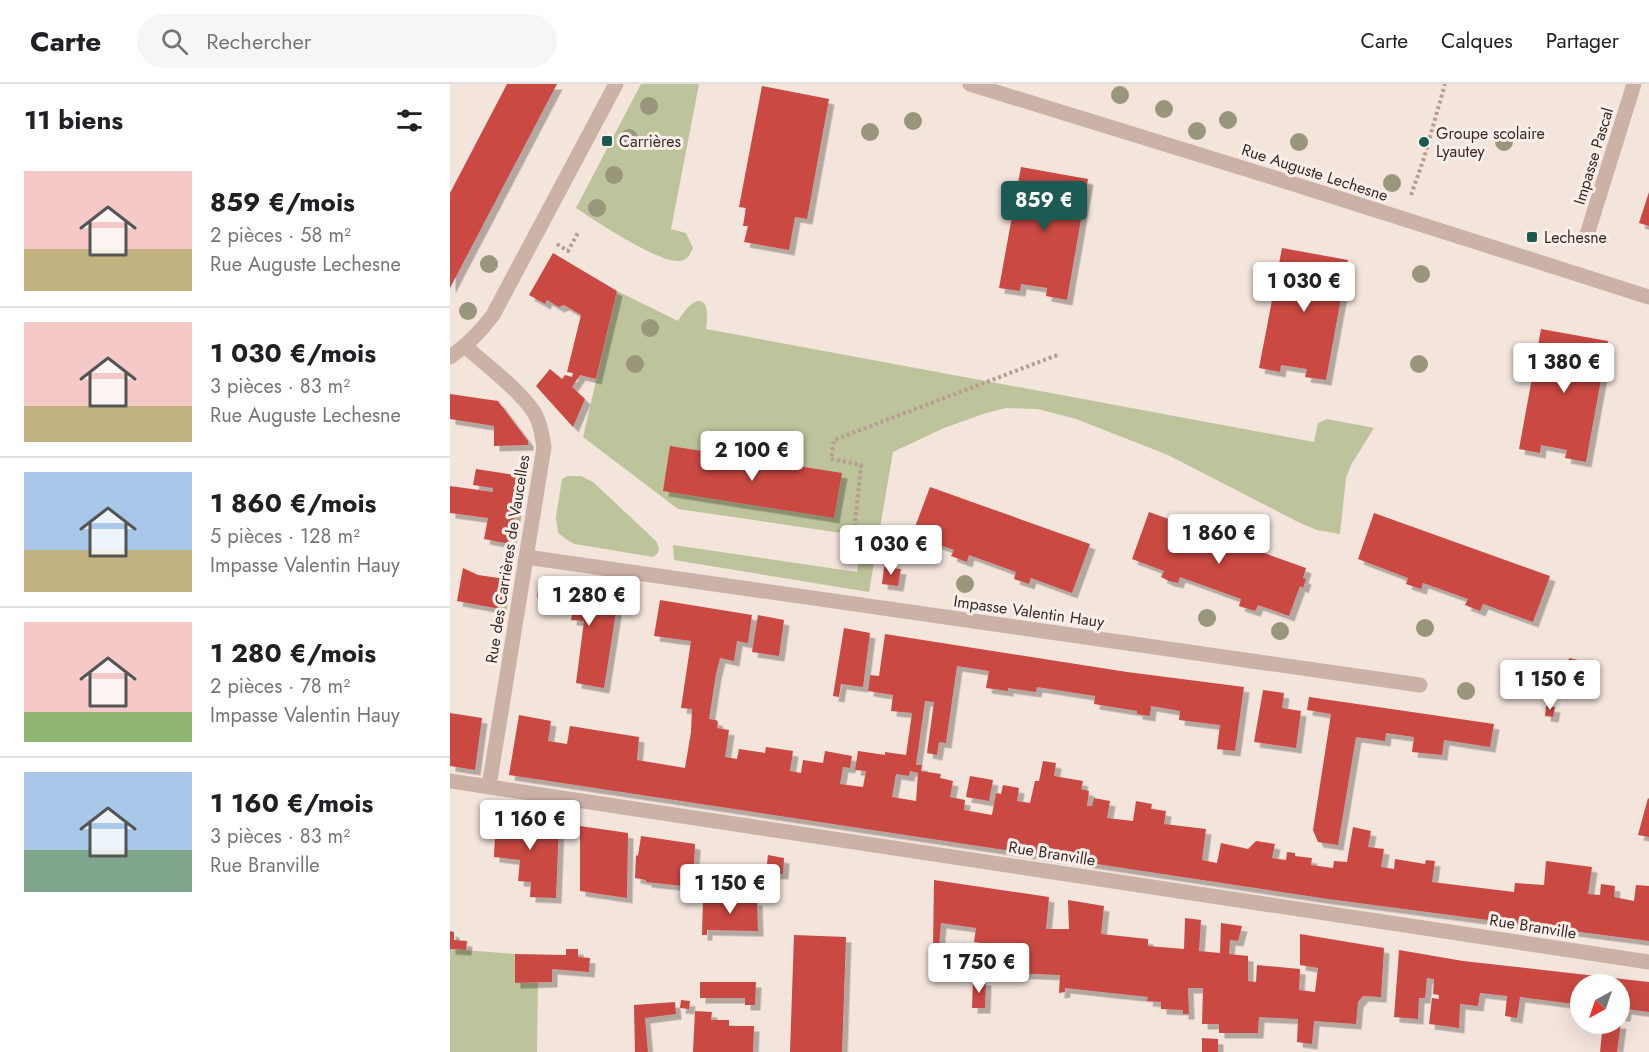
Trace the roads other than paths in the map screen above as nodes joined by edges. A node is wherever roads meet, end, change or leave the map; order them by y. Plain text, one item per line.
1 (616, 84) edge
2 (970, 84) edge
3 (1634, 84) edge
4 (1586, 238) dead end
5 (1649, 297) edge
6 (466, 347) junction
7 (450, 357) edge
8 (526, 557) junction
9 (1420, 685) dead end
10 (450, 781) edge
11 (489, 786) junction
12 (1649, 962) edge

1 - 6 street
2 - 5 street, Rue Auguste Lechesne
3 - 4 street, Impasse Pascal
6 - 7 street
6 - 8 street, Rue des Carrières de Vaucelles
8 - 9 street, Impasse Valentin Hauy
8 - 11 street, Rue des Carrières de Vaucelles
10 - 11 street, Rue Branville
11 - 12 street, Rue Branville

